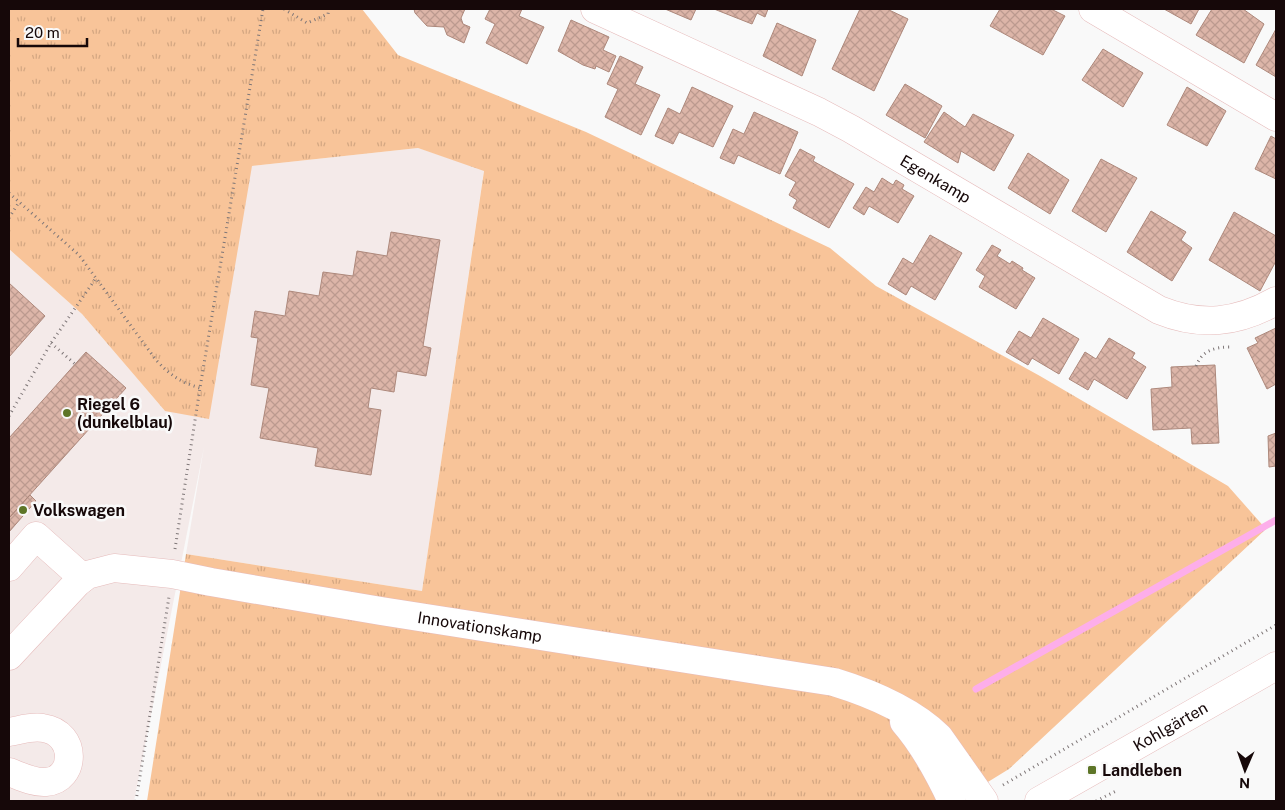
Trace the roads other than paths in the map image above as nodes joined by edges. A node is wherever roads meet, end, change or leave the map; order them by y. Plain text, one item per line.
1 (595, 9) edge
2 (1092, 9) edge
3 (1276, 117) edge
4 (1276, 301) edge
5 (9, 567) edge
6 (83, 578) junction
7 (9, 656) edge
8 (1276, 666) edge
9 (876, 698) junction
10 (9, 732) edge
11 (9, 772) edge
12 (983, 799) edge
13 (952, 801) edge
14 (1039, 801) edge

1 - 4 street, Egenkamp
2 - 3 street
5 - 6 street
6 - 7 street, Innovationskamp
6 - 9 street, Innovationskamp
8 - 14 street, Kohlgärten
9 - 12 street, Innovationskamp
9 - 13 street, Innovationskamp
10 - 11 street

